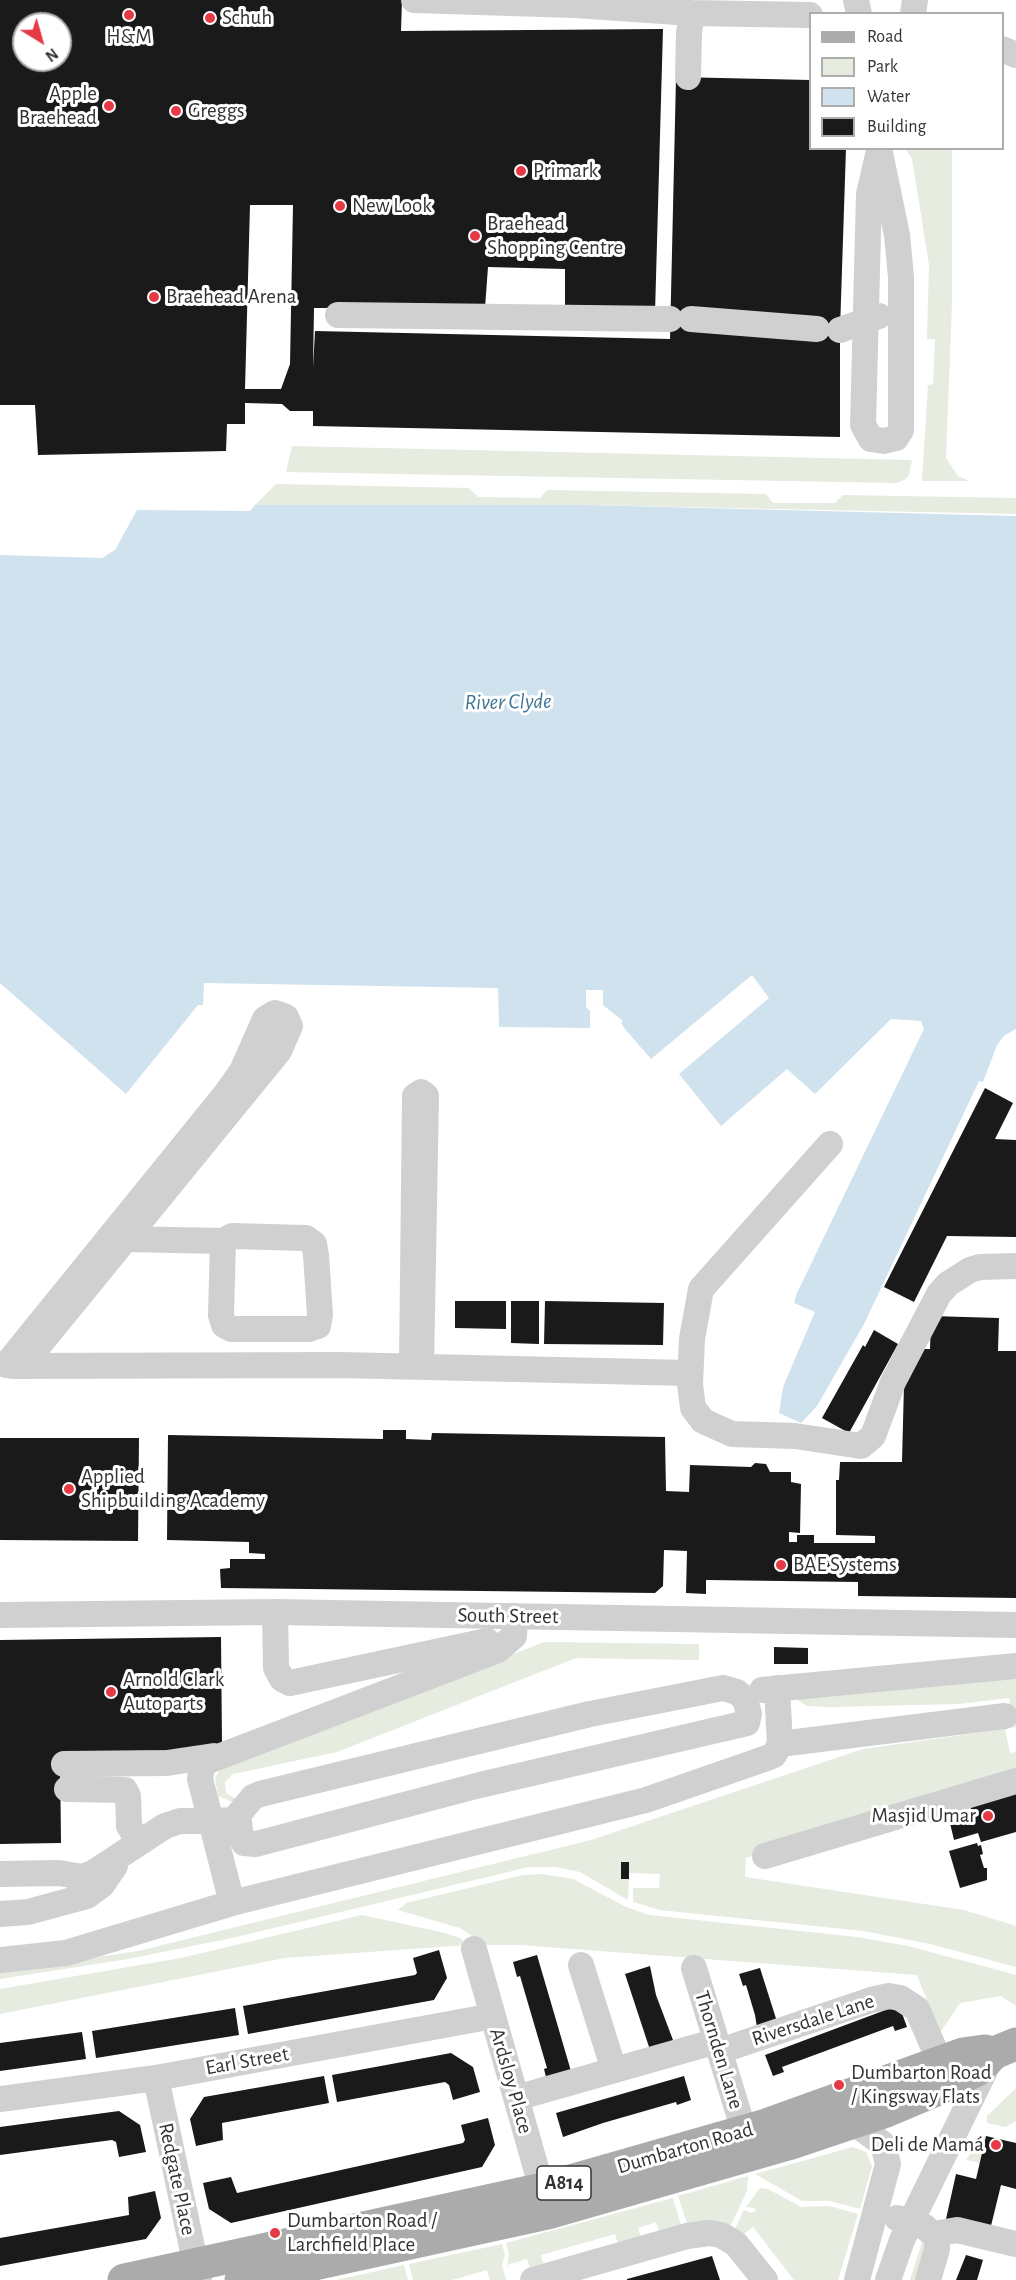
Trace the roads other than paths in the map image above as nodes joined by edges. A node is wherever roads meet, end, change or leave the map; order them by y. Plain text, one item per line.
1 (414, 0) edge
2 (692, 13) junction
3 (809, 15) edge
4 (688, 77) dead end
5 (879, 150) edge
6 (901, 277) junction
7 (338, 315) dead end
8 (866, 323) junction
9 (899, 364) junction
10 (864, 413) junction
11 (830, 1144) dead end
12 (124, 1239) junction
13 (223, 1241) junction
14 (1016, 1266) edge
15 (10, 1365) edge
16 (416, 1367) junction
17 (690, 1373) junction
18 (276, 1612) junction
19 (0, 1616) edge
20 (1016, 1625) edge
21 (514, 1626) junction
22 (1016, 1666) edge
23 (777, 1688) junction
24 (745, 1699) junction
25 (1005, 1716) dead end
26 (780, 1744) junction
27 (214, 1756) junction
28 (1016, 1781) edge
29 (237, 1820) junction
30 (211, 1821) junction
31 (131, 1848) junction
32 (765, 1856) dead end
33 (0, 1874) edge
34 (232, 1902) junction
35 (0, 1914) edge
36 (474, 1949) dead end
37 (0, 1960) edge
38 (581, 1965) dead end
39 (694, 1968) dead end
40 (493, 2016) junction
41 (718, 2046) junction
42 (1005, 2048) edge
43 (940, 2062) junction
44 (614, 2070) junction
45 (156, 2078) junction
46 (516, 2098) junction
47 (0, 2099) edge
48 (886, 2111) junction
49 (854, 2122) junction
50 (744, 2131) junction
51 (545, 2201) junction
52 (891, 2217) junction
53 (934, 2234) junction
54 (1016, 2244) edge
55 (260, 2272) edge
56 (197, 2273) edge
57 (124, 2280) edge
58 (533, 2280) edge
59 (765, 2280) edge
60 (857, 2280) edge
61 (888, 2280) edge
62 (928, 2280) edge

1 - 2 street
2 - 3 street
2 - 4 street
5 - 6 street
5 - 8 street
6 - 8 street
6 - 9 street
7 - 8 street
8 - 10 street
9 - 10 street
9 - 10 street
11 - 17 street
12 - 13 street
12 - 15 street
12 - 15 street
13 - 13 street
14 - 17 street
15 - 16 street
16 - 16 street
16 - 17 street
18 - 19 street, South Street
18 - 21 street, South Street
18 - 21 street
20 - 21 street, South Street
21 - 27 street
22 - 23 street
23 - 24 street
23 - 26 street
24 - 29 street
24 - 29 street
25 - 26 street
26 - 34 street
27 - 30 street
27 - 31 street
28 - 32 street
29 - 30 street
30 - 31 street
30 - 34 street
31 - 33 street
31 - 35 street
34 - 37 street
36 - 40 street, Ardsloy Place
38 - 44 street
39 - 41 street, Thornden Lane
40 - 45 street, Earl Street
40 - 46 street, Ardsloy Place
41 - 43 street, Riversdale Lane
41 - 44 street, Riversdale Lane
41 - 50 street, Thornden Lane
42 - 43 main road, Dumbarton Road / A814
42 - 48 main road, Dumbarton Road
42 - 52 street
43 - 50 main road, Dumbarton Road / A814
44 - 46 street, Riversdale Lane
45 - 47 street, Earl Street
45 - 56 street, Redgate Place
46 - 51 street, Ardsloy Place
48 - 49 main road, Dumbarton Road
48 - 52 street
49 - 51 main road, Dumbarton Road
49 - 52 street
50 - 51 main road, Dumbarton Road / A814
51 - 55 main road, Dumbarton Road / A814
52 - 53 street
52 - 60 street
52 - 61 street
53 - 54 street
53 - 62 street
55 - 56 main road, Dumbarton Road / A814
56 - 57 main road, Dumbarton Road / A814
58 - 59 street

